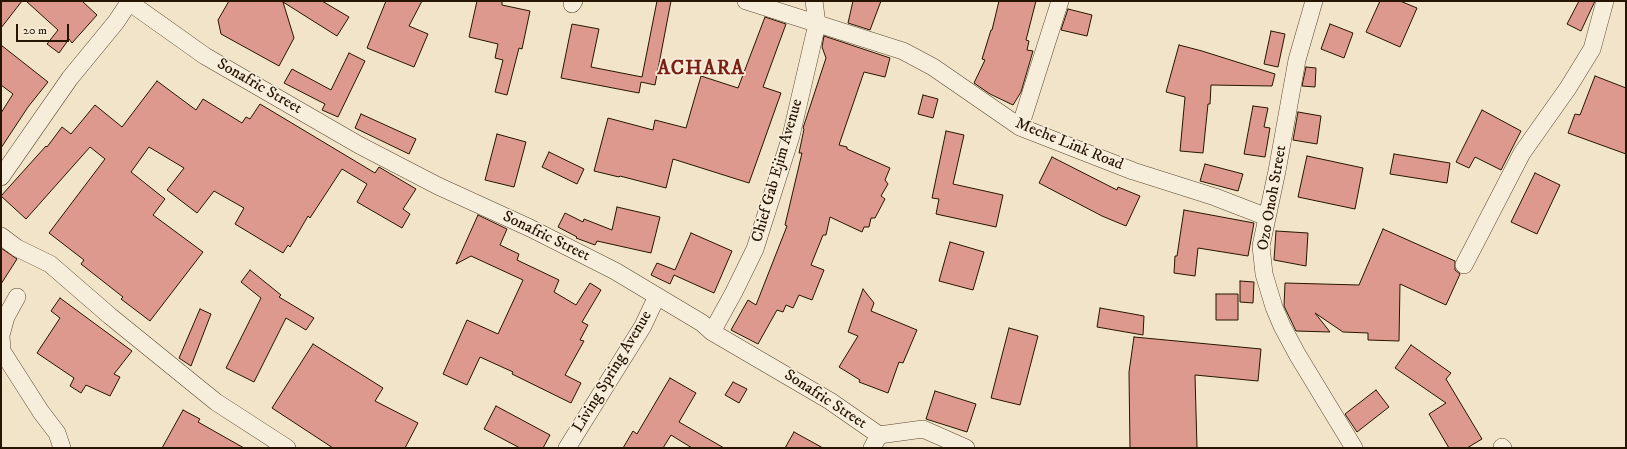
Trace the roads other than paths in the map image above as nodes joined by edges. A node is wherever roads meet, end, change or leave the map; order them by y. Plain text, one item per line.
1 (129, 1) edge
2 (746, 1) edge
3 (814, 1) edge
4 (1060, 1) edge
5 (1314, 1) edge
6 (1605, 1) edge
7 (817, 24) junction
8 (1020, 127) junction
9 (1, 177) edge
10 (1267, 217) junction
11 (1, 236) edge
12 (1464, 265) dead end
13 (657, 296) junction
14 (17, 297) dead end
15 (712, 332) junction
16 (1, 336) edge
17 (876, 442) edge
18 (62, 448) edge
19 (287, 448) edge
20 (568, 448) edge
21 (966, 448) edge
22 (1354, 448) edge

1 - 9 street
1 - 13 street, Sonafric Street
2 - 7 street, Meche Link Road
3 - 7 street, Chief Gab Ejim Avenue
4 - 8 street
5 - 10 street, Ozo Onoh Street
6 - 12 street
7 - 8 street, Meche Link Road
7 - 15 street, Chief Gab Ejim Avenue
8 - 10 street, Meche Link Road
10 - 22 street, Ozo Onoh Street
11 - 19 street
13 - 15 street, Sonafric Street
13 - 20 street, Living Spring Avenue
14 - 16 street
15 - 17 street, Sonafric Street
16 - 18 street
17 - 21 street, Sonafric Street

